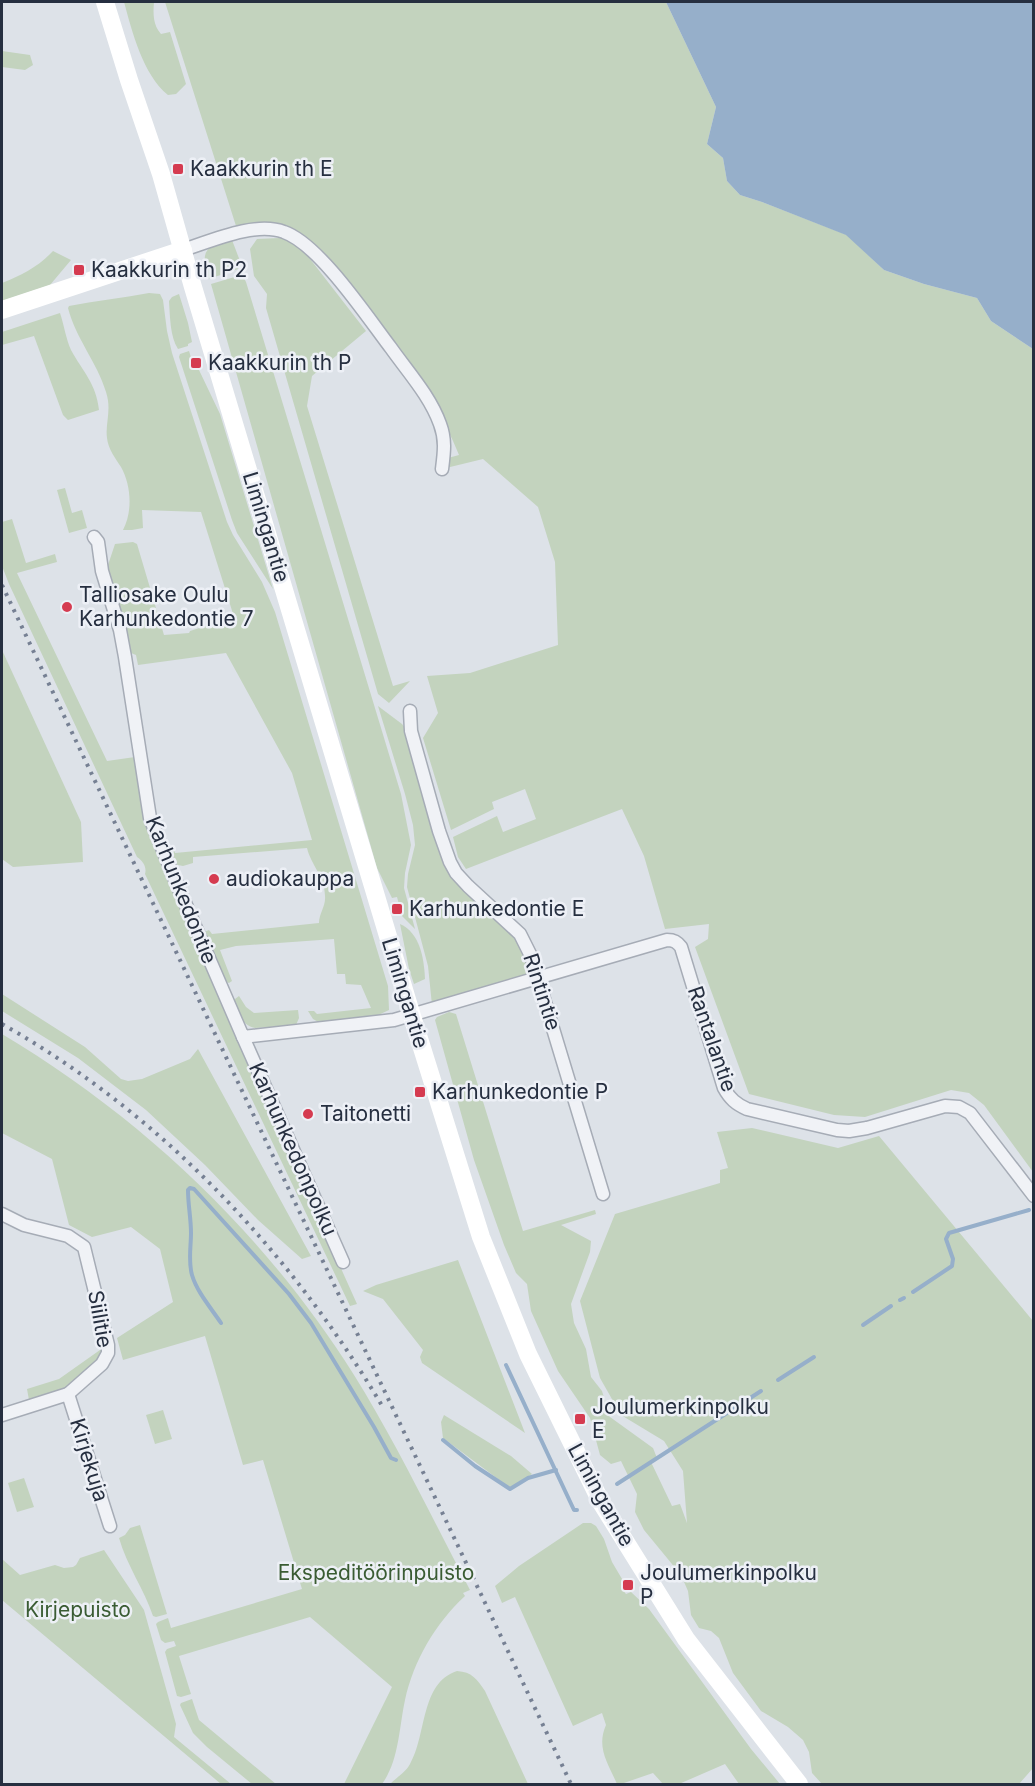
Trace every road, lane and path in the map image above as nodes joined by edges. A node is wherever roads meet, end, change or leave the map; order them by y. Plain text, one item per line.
1 (105, 2) edge
2 (183, 250) junction
3 (2, 310) edge
4 (442, 469) dead end
5 (94, 537) dead end
6 (410, 711) dead end
7 (538, 978) junction
8 (412, 1016) junction
9 (243, 1037) junction
10 (603, 1194) dead end
11 (1034, 1196) edge
12 (2, 1215) edge
13 (343, 1262) dead end
14 (68, 1394) junction
15 (2, 1415) edge
16 (110, 1526) dead end
17 (799, 1785) edge

1 - 2 main road, Limingantie
2 - 3 main road
2 - 4 street
2 - 8 main road, Limingantie
5 - 9 street, Karhunkedontie
6 - 7 street, Rintintie
7 - 8 street, Rantalantie
7 - 10 street, Rintintie
7 - 11 street, Rantalantie
8 - 9 street
8 - 17 main road, Limingantie
9 - 13 street, Karhunkedonpolku
12 - 14 street, Siilitie
14 - 15 street, Siilitie
14 - 16 street, Kirjekuja

